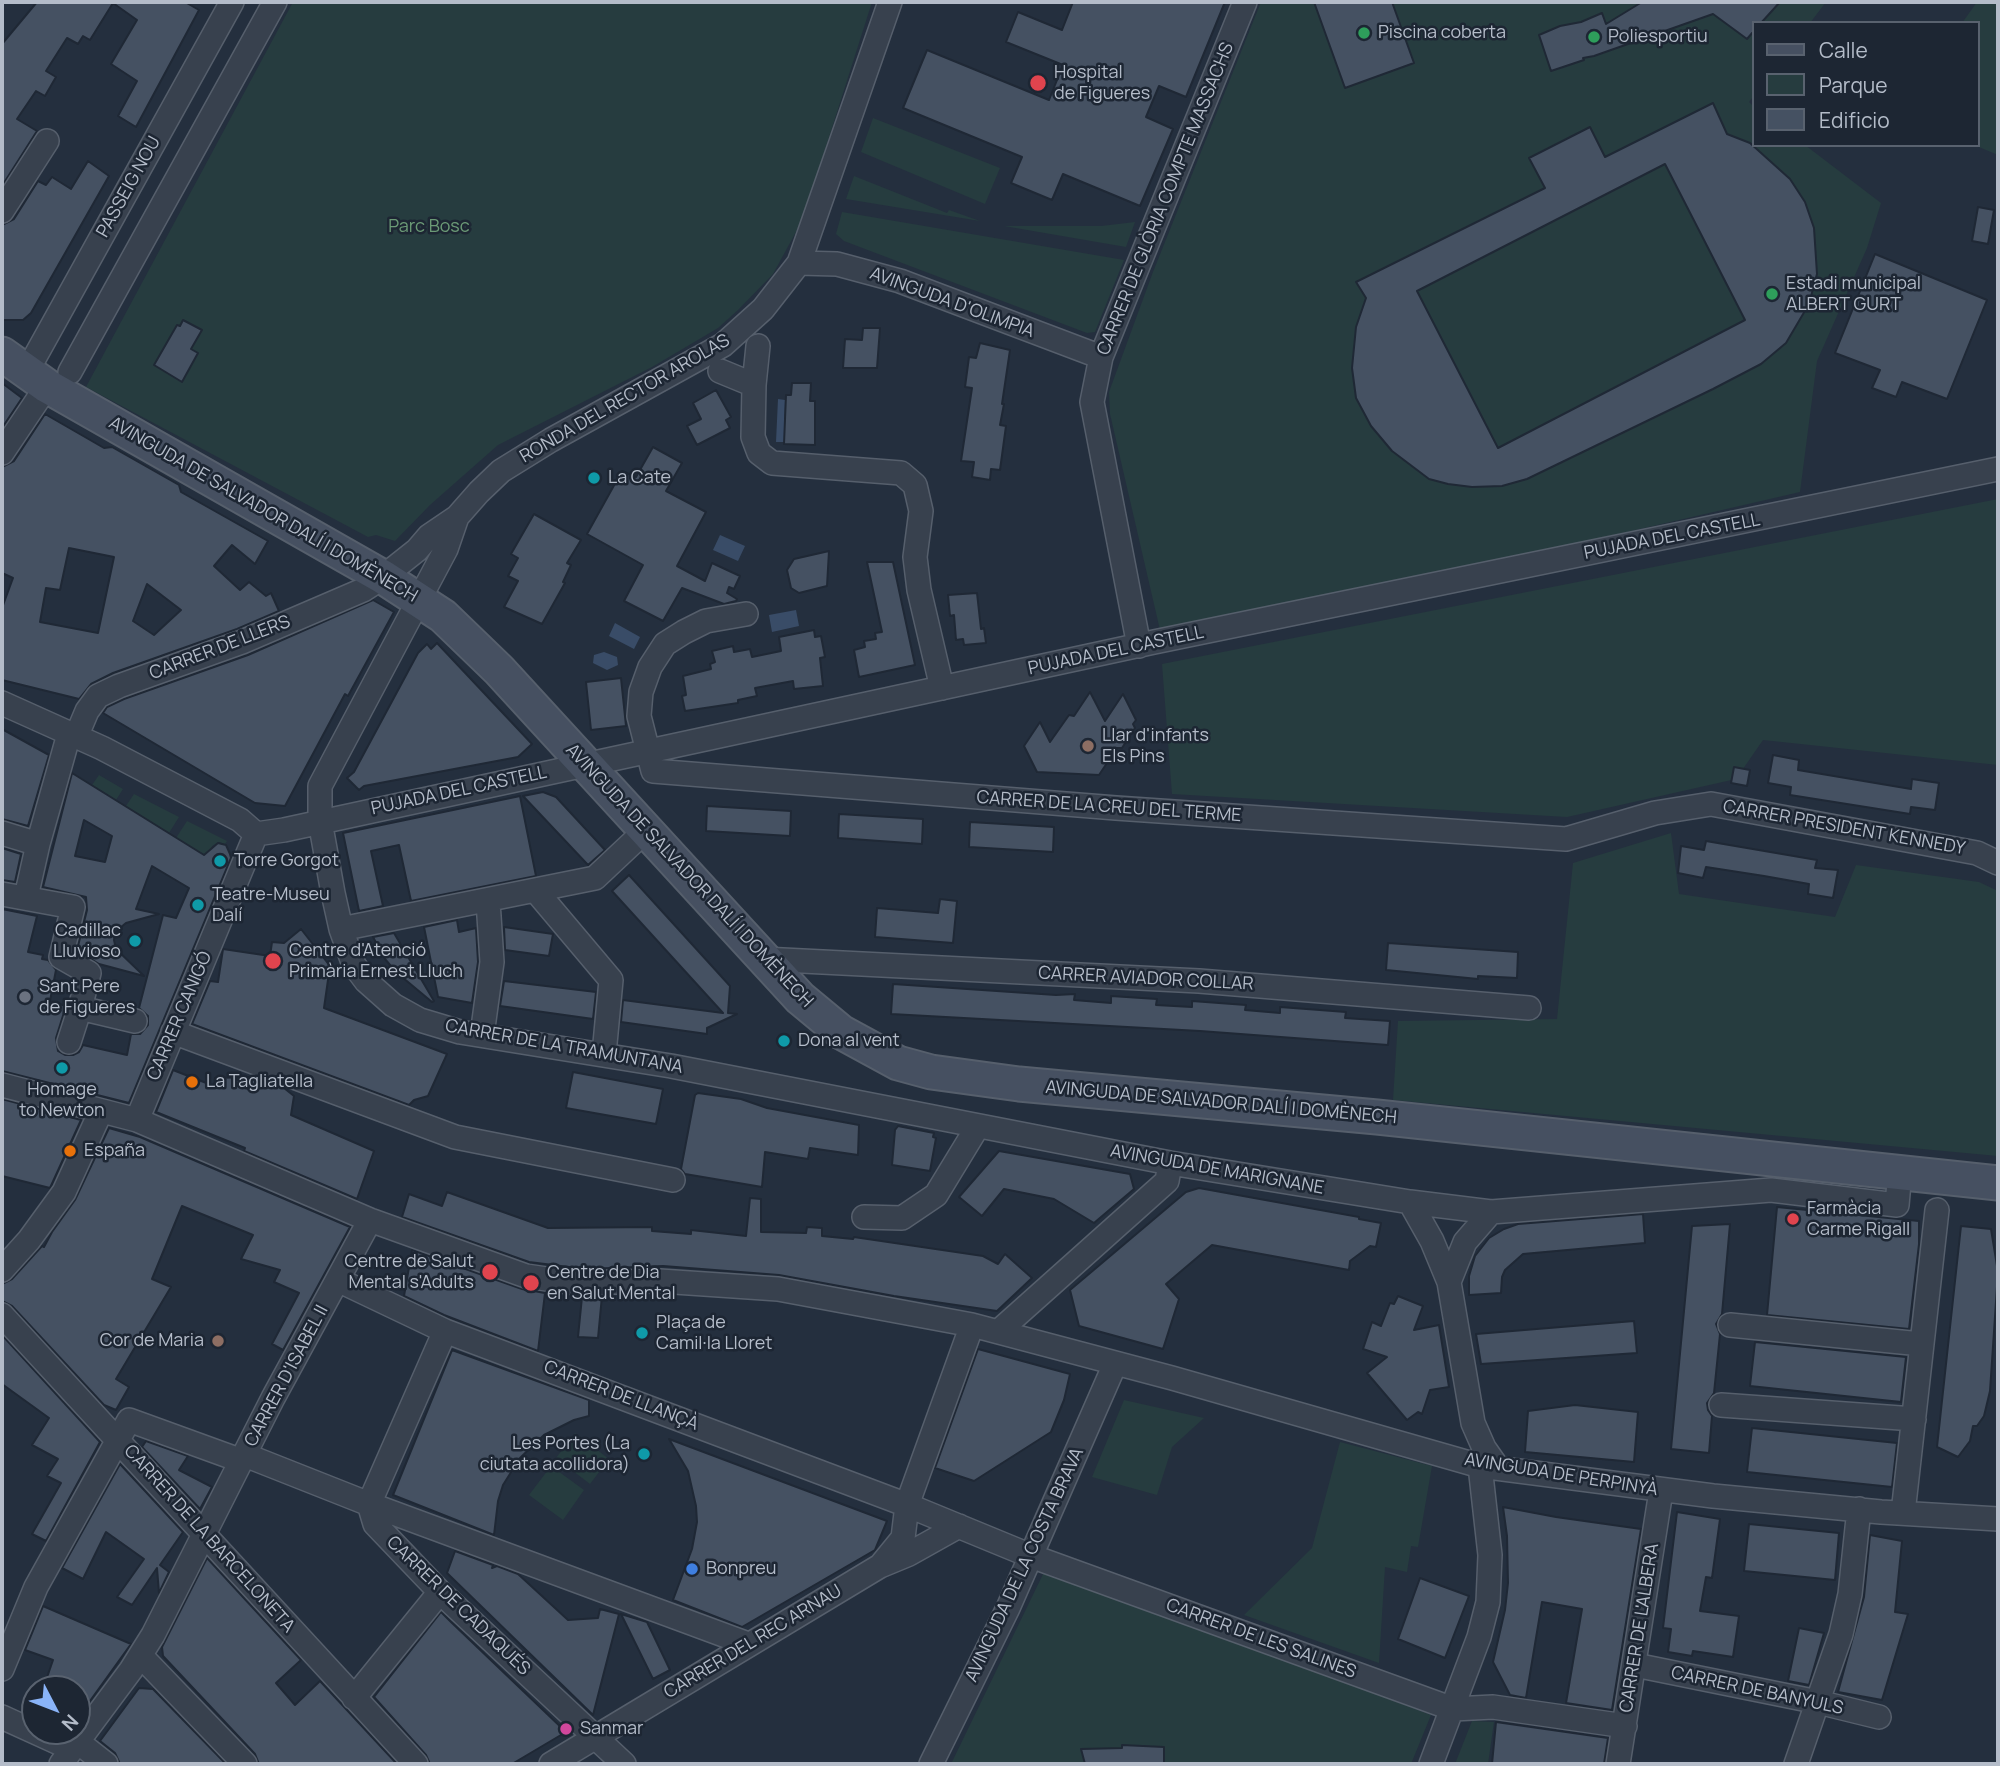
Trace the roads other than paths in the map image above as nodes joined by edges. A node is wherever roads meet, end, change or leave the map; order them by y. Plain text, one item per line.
1 (232, 2) edge
2 (275, 2) edge
3 (890, 2) edge
4 (1245, 2) edge
5 (47, 141) dead end
6 (2, 211) edge
7 (799, 263) junction
8 (758, 346) dead end
9 (1101, 357) junction
10 (36, 371) edge
11 (720, 371) dead end
12 (754, 385) junction
13 (2, 453) edge
14 (1998, 469) edge
15 (457, 517) junction
16 (417, 550) junction
17 (383, 577) junction
18 (419, 600) junction
19 (746, 614) dead end
20 (1139, 646) junction
21 (942, 688) junction
22 (2, 703) edge
23 (72, 735) junction
24 (650, 761) junction
25 (583, 764) junction
26 (320, 786) junction
27 (320, 821) junction
28 (248, 827) junction
29 (645, 831) junction
30 (2, 833) edge
31 (1566, 839) joint
32 (38, 844) junction
33 (1998, 863) edge
34 (536, 891) junction
35 (2, 894) edge
36 (29, 898) junction
37 (488, 901) junction
38 (341, 929) junction
39 (763, 959) junction
40 (80, 1008) junction
41 (1528, 1008) dead end
42 (135, 1021) dead end
43 (173, 1032) junction
44 (482, 1035) junction
45 (69, 1042) dead end
46 (604, 1054) junction
47 (733, 1078) joint
48 (2, 1086) edge
49 (101, 1111) junction
50 (137, 1121) junction
51 (978, 1126) junction
52 (1774, 1158) junction
53 (1170, 1163) junction
54 (1900, 1171) junction
55 (673, 1180) dead end
56 (1998, 1183) edge
57 (1706, 1194) junction
58 (1410, 1202) junction
59 (1445, 1206) junction
60 (1937, 1210) dead end
61 (1491, 1212) junction
62 (864, 1217) dead end
63 (370, 1220) junction
64 (1465, 1242) junction
65 (2, 1270) edge
66 (338, 1280) junction
67 (1449, 1282) junction
68 (2, 1315) edge
69 (972, 1325) junction
70 (1730, 1325) dead end
71 (445, 1331) junction
72 (999, 1331) junction
73 (1921, 1344) junction
74 (1115, 1364) junction
75 (1721, 1405) dead end
76 (1913, 1419) junction
77 (1473, 1423) junction
78 (118, 1438) junction
79 (244, 1458) junction
80 (1458, 1459) junction
81 (1489, 1467) junction
82 (1661, 1491) junction
83 (369, 1504) junction
84 (908, 1505) junction
85 (1859, 1509) junction
86 (1903, 1513) junction
87 (1998, 1519) edge
88 (959, 1526) junction
89 (205, 1534) junction
90 (1031, 1556) junction
91 (880, 1566) junction
92 (440, 1592) junction
93 (748, 1644) junction
94 (141, 1656) junction
95 (1634, 1665) junction
96 (2, 1669) edge
97 (1467, 1672) junction
98 (354, 1698) junction
99 (1818, 1702) junction
100 (1493, 1707) junction
101 (1453, 1709) junction
102 (2, 1717) edge
103 (1879, 1717) dead end
104 (1625, 1726) junction
105 (595, 1738) junction
106 (70, 1752) edge
107 (106, 1764) edge
108 (245, 1764) edge
109 (416, 1764) edge
110 (551, 1764) edge
111 (624, 1764) edge
112 (931, 1764) edge
113 (1431, 1764) edge
114 (1618, 1764) edge
115 (1796, 1764) edge

1 - 10 street, PASSEIG NOU
2 - 10 street
3 - 7 street, RONDA DEL RECTOR AROLAS
4 - 9 street, CARRER DE GLÒRIA COMPTE MASSACHS
5 - 6 street
7 - 9 street, AVINGUDA D'OLIMPIA
7 - 15 street, RONDA DEL RECTOR AROLAS
8 - 12 street, RONDA DEL RECTOR AROLAS
9 - 20 street, CARRER DE GLÒRIA COMPTE MASSACHS
10 - 13 street
10 - 17 main road, AVINGUDA DE SALVADOR DALÍ I DOMÈNECH
11 - 12 street, RONDA DEL RECTOR AROLAS
12 - 21 street, RONDA DEL RECTOR AROLAS
14 - 20 street, PUJADA DEL CASTELL
15 - 16 street, RONDA DEL RECTOR AROLAS
15 - 18 street, RONDA DEL RECTOR AROLAS
16 - 17 street, RONDA DEL RECTOR AROLAS
16 - 18 street
17 - 18 main road, AVINGUDA DE SALVADOR DALÍ I DOMÈNECH
17 - 23 street, CARRER DE LLERS
18 - 25 main road, AVINGUDA DE SALVADOR DALÍ I DOMÈNECH
18 - 26 street, RONDA DEL RECTOR AROLAS
19 - 24 street
20 - 21 street, PUJADA DEL CASTELL
21 - 24 street, PUJADA DEL CASTELL
22 - 23 street
23 - 28 street
23 - 32 street, CARRER DE LLERS
24 - 25 street, PUJADA DEL CASTELL
24 - 31 street, CARRER DE LA CREU DEL TERME
25 - 27 street, PUJADA DEL CASTELL
25 - 29 main road, AVINGUDA DE SALVADOR DALÍ I DOMÈNECH
26 - 27 street, CARRER DE LA TRAMUNTANA
26 - 28 street
27 - 28 street, PUJADA DEL CASTELL
27 - 38 street, CARRER DE LA TRAMUNTANA
28 - 43 street, CARRER CANIGÓ
29 - 34 street
29 - 39 main road, AVINGUDA DE SALVADOR DALÍ I DOMÈNECH
30 - 32 street
31 - 33 street, CARRER PRESIDENT KENNEDY
32 - 36 street, CARRER DE LLERS
34 - 37 street
34 - 46 street
35 - 36 street
36 - 40 street
37 - 38 street
37 - 44 street
38 - 44 street, CARRER DE LA TRAMUNTANA
39 - 41 street, CARRER AVIADOR COLLAR
39 - 52 main road, AVINGUDA DE SALVADOR DALÍ I DOMÈNECH
40 - 42 street
40 - 45 street
43 - 50 street, CARRER CANIGÓ
43 - 55 street
44 - 46 street, CARRER DE LA TRAMUNTANA
46 - 47 street, CARRER DE LA TRAMUNTANA
47 - 51 street, AVINGUDA DE MARIGNANE
48 - 49 street, AVINGUDA DE PERPINYÀ
49 - 50 street, AVINGUDA DE PERPINYÀ
49 - 65 street
50 - 63 street, AVINGUDA DE PERPINYÀ
51 - 53 street, AVINGUDA DE MARIGNANE
51 - 62 street
52 - 54 main road, AVINGUDA DE SALVADOR DALÍ I DOMÈNECH
52 - 57 street, AVINGUDA DE MARIGNANE
53 - 58 street, AVINGUDA DE MARIGNANE
53 - 72 street
54 - 56 main road, AVINGUDA DE SALVADOR DALÍ I DOMÈNECH
54 - 57 street, AVINGUDA DE MARIGNANE
57 - 61 street, AVINGUDA DE MARIGNANE
58 - 59 street, AVINGUDA DE MARIGNANE
58 - 67 street
59 - 61 street, AVINGUDA DE MARIGNANE
59 - 64 street
60 - 73 street
61 - 64 street
63 - 66 street, CARRER D'ISABEL II
63 - 69 street, AVINGUDA DE PERPINYÀ
64 - 67 street
66 - 71 street, CARRER DE LLANÇÀ
66 - 79 street, CARRER D'ISABEL II
67 - 77 street
68 - 78 street, CARRER DE LA BARCELONETA
69 - 72 street, AVINGUDA DE PERPINYÀ
69 - 84 street
70 - 73 street
71 - 83 street
71 - 84 street, CARRER DE LLANÇÀ
72 - 74 street, AVINGUDA DE PERPINYÀ
73 - 76 street
74 - 80 street, AVINGUDA DE PERPINYÀ
74 - 90 street, AVINGUDA DE LA COSTA BRAVA
75 - 76 street
76 - 86 street
77 - 80 street
77 - 81 street
78 - 79 street
78 - 89 street, CARRER DE LA BARCELONETA
78 - 96 street
79 - 83 street
79 - 89 street, CARRER D'ISABEL II
80 - 81 street, AVINGUDA DE PERPINYÀ
81 - 82 street, AVINGUDA DE PERPINYÀ
81 - 97 street
82 - 85 street, AVINGUDA DE PERPINYÀ
82 - 95 street, CARRER DE L'ALBERA
83 - 92 street, CARRER DE CADAQUÉS
83 - 93 street
84 - 88 street, CARRER DE LES SALINES
84 - 91 street
85 - 86 street, AVINGUDA DE PERPINYÀ
85 - 99 street
86 - 87 street, AVINGUDA DE PERPINYÀ
88 - 90 street, CARRER DE LES SALINES
88 - 91 street, CARRER DEL REC ARNAU
89 - 94 street, CARRER D'ISABEL II
89 - 98 street, CARRER DE LA BARCELONETA
90 - 101 street, CARRER DE LES SALINES
90 - 112 street, AVINGUDA DE LA COSTA BRAVA
91 - 93 street, CARRER DEL REC ARNAU
92 - 98 street
92 - 105 street, CARRER DE CADAQUÉS
93 - 105 street, CARRER DEL REC ARNAU
94 - 106 street, CARRER D'ISABEL II
94 - 108 street
95 - 99 street, CARRER DE BANYULS
95 - 104 street, CARRER DE L'ALBERA
97 - 100 street
97 - 101 street
98 - 109 street, CARRER DE LA BARCELONETA
99 - 103 street, CARRER DE BANYULS
99 - 115 street
100 - 101 street, CARRER DE LES SALINES
100 - 104 street, CARRER DE LES SALINES
101 - 113 street
102 - 106 street
104 - 114 street, CARRER DE L'ALBERA
105 - 110 street, CARRER DEL REC ARNAU
105 - 111 street, CARRER DE CADAQUÉS
106 - 107 street

